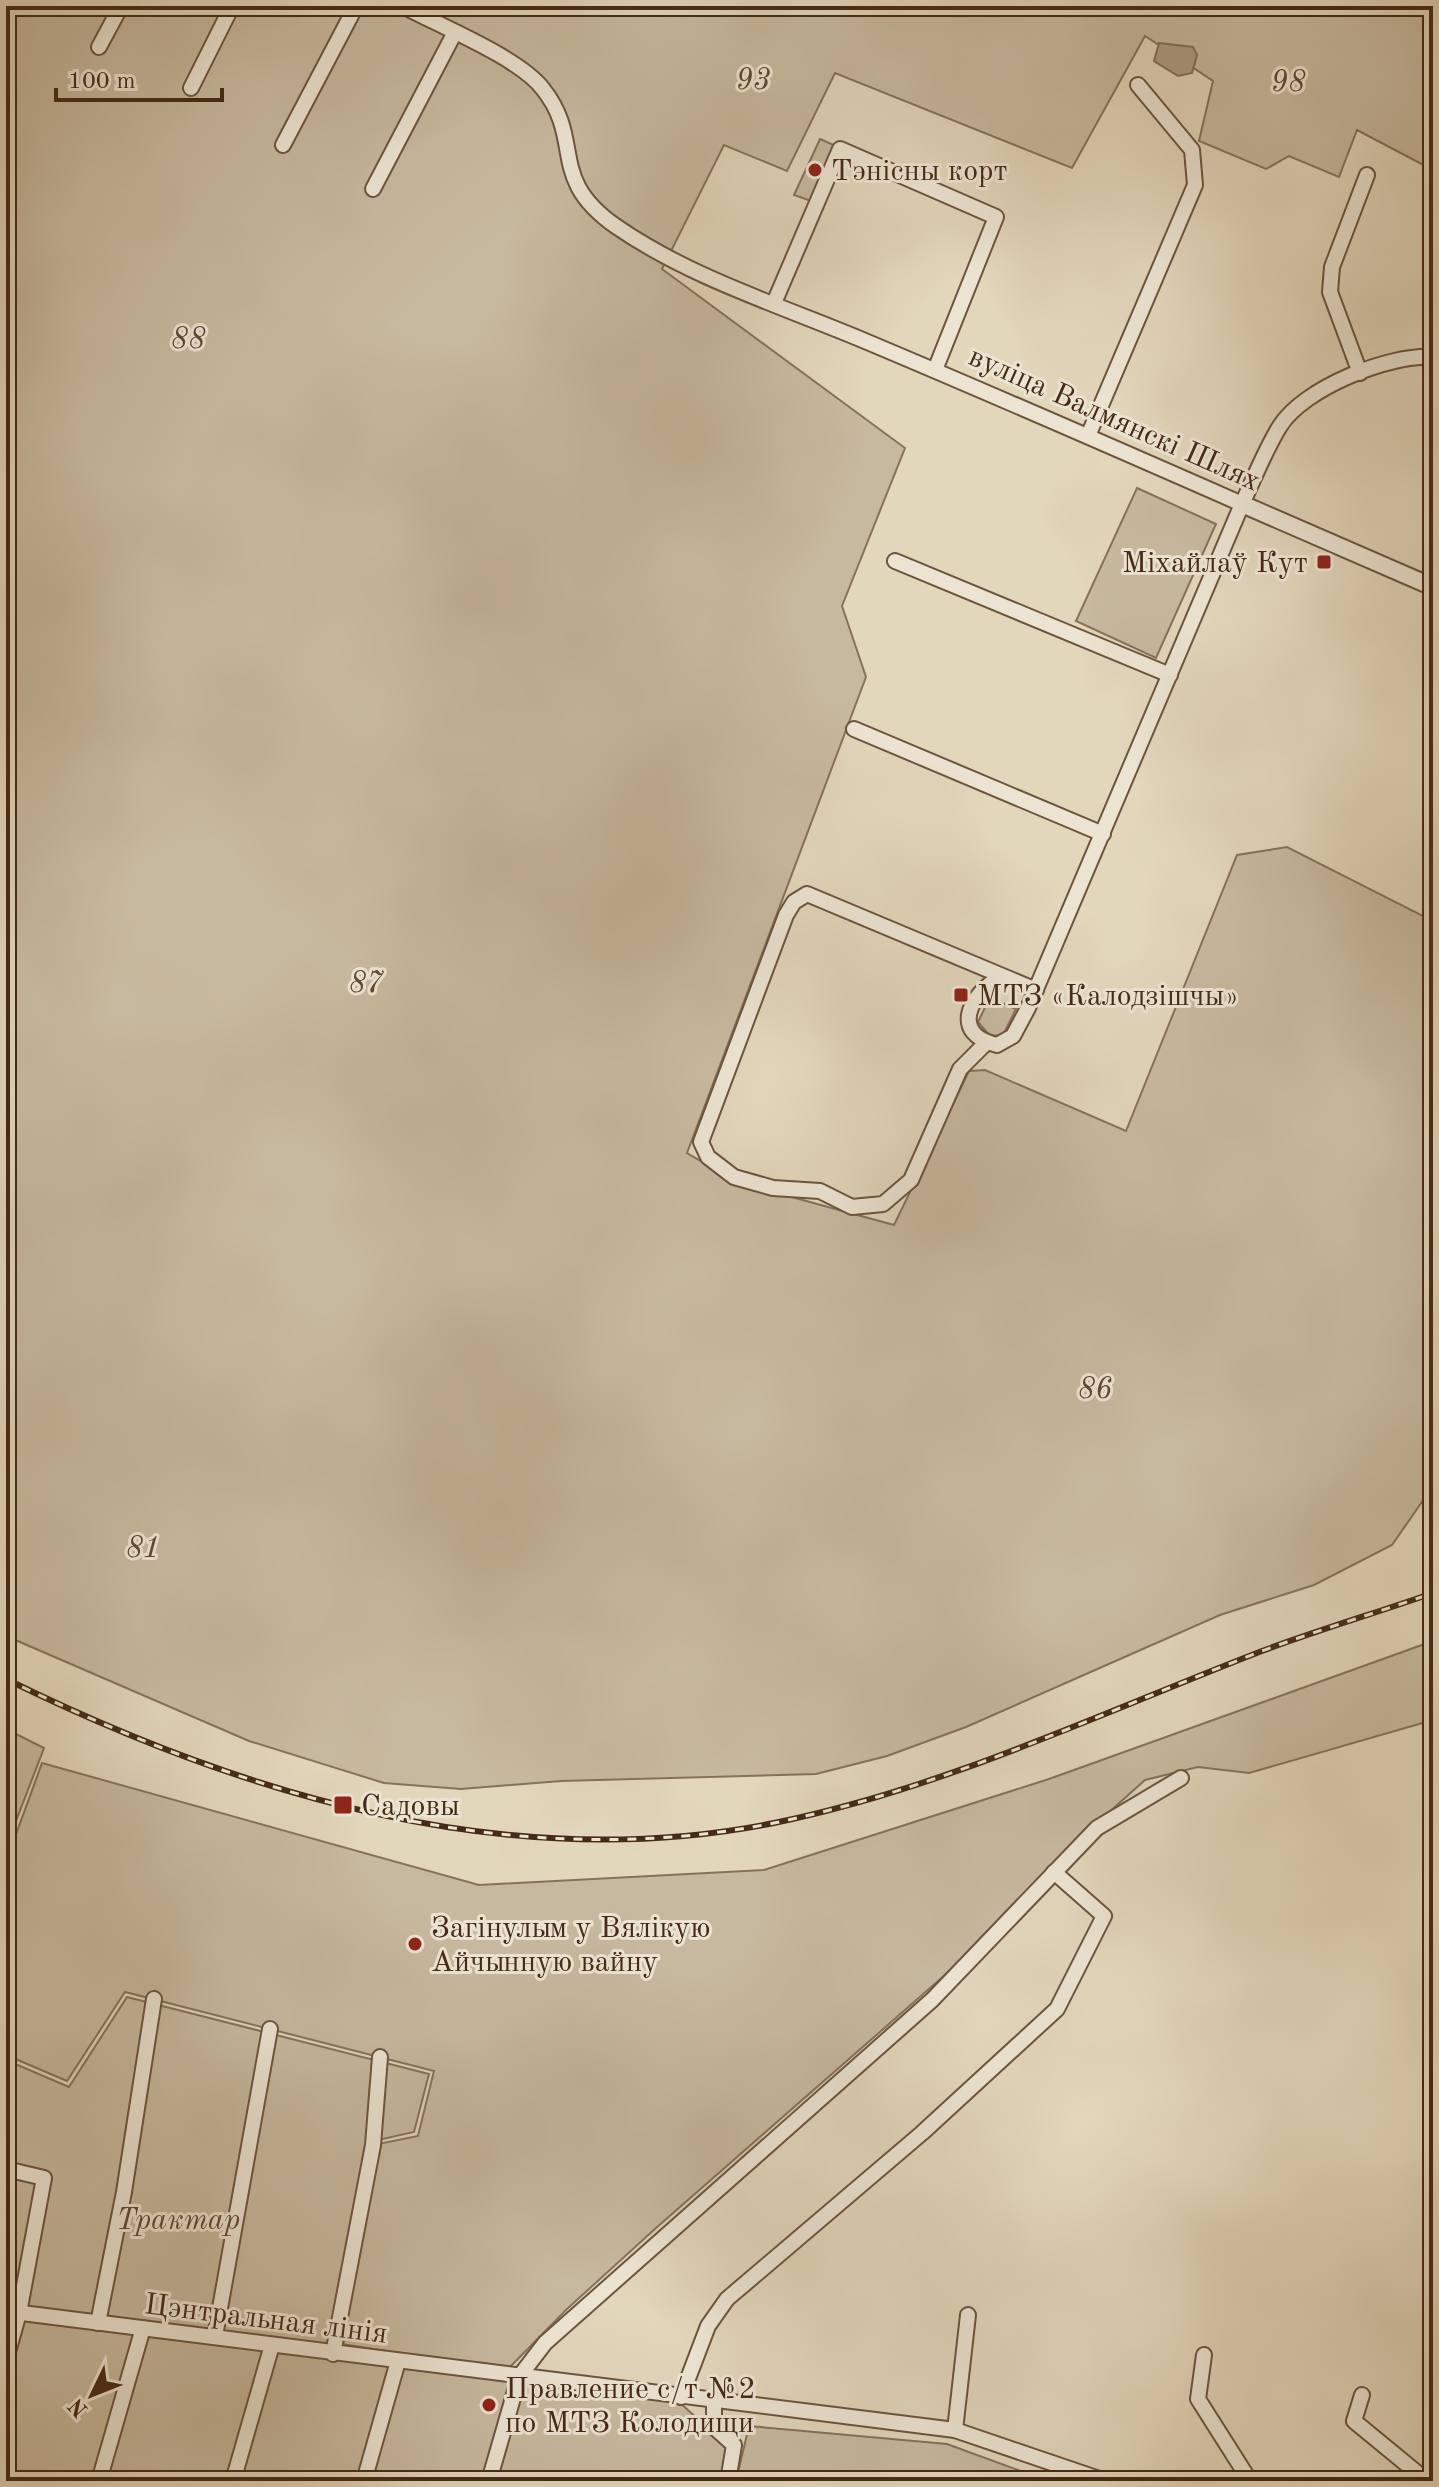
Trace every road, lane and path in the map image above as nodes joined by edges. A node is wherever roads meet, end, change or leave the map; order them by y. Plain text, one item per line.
1 (121, 6) edge
2 (232, 6) edge
3 (356, 6) edge
4 (403, 6) edge
5 (454, 34) junction
6 (99, 47) dead end
7 (1138, 85) dead end
8 (191, 88) dead end
9 (283, 145) dead end
10 (1367, 175) dead end
11 (373, 189) dead end
12 (774, 303) junction
13 (1433, 357) edge
14 (935, 370) junction
15 (1360, 373) junction
16 (1088, 436) junction
17 (1242, 504) junction
18 (895, 561) dead end
19 (1433, 587) edge
20 (1170, 675) junction
21 (854, 729) dead end
22 (1103, 834) junction
23 (1000, 977) junction
24 (1036, 990) junction
25 (987, 1042) junction
26 (1181, 1778) dead end
27 (1054, 1872) junction
28 (154, 1999) dead end
29 (270, 2029) dead end
30 (380, 2057) dead end
31 (6, 2169) edge
32 (13, 2312) edge
33 (968, 2315) dead end
34 (98, 2323) junction
35 (143, 2328) junction
36 (215, 2336) junction
37 (272, 2345) junction
38 (333, 2354) junction
39 (1204, 2355) dead end
40 (6, 2359) edge
41 (398, 2361) junction
42 (519, 2377) junction
43 (1362, 2395) dead end
44 (681, 2397) junction
45 (714, 2401) junction
46 (955, 2430) junction
47 (99, 2481) edge
48 (233, 2481) edge
49 (364, 2481) edge
50 (489, 2481) edge
51 (728, 2481) edge
52 (1105, 2481) edge
53 (1250, 2481) edge
54 (1427, 2481) edge

1 - 6 street
2 - 8 street
3 - 9 street
4 - 5 street, вуліца Валмянскі Шлях
5 - 11 street
5 - 12 street, вуліца Валмянскі Шлях
7 - 16 street
10 - 15 street
12 - 14 street, вуліца Валмянскі Шлях
12 - 14 street
13 - 15 street
14 - 16 street, вуліца Валмянскі Шлях
15 - 17 street
16 - 17 street, вуліца Валмянскі Шлях
17 - 19 street, вуліца Валмянскі Шлях
17 - 20 street
18 - 20 street
20 - 22 street
21 - 22 street
22 - 24 street
23 - 24 street
23 - 25 street
23 - 25 street
24 - 25 street
26 - 27 street
27 - 42 street
27 - 44 street
28 - 34 street
29 - 36 street
30 - 38 street
31 - 32 street
32 - 34 street, Цэнтральная лінія
32 - 40 street
33 - 46 street
34 - 35 street, Цэнтральная лінія
35 - 36 street, Цэнтральная лінія
35 - 47 street
36 - 37 street, Цэнтральная лінія
37 - 38 street, Цэнтральная лінія
37 - 48 street
38 - 41 street, Цэнтральная лінія
39 - 53 street
41 - 42 street, Цэнтральная лінія
41 - 49 street
42 - 44 street, Цэнтральная лінія
42 - 50 street
43 - 54 street
44 - 45 street, Цэнтральная лінія
45 - 46 street, Цэнтральная лінія
45 - 51 street
46 - 52 street, Цэнтральная лінія

